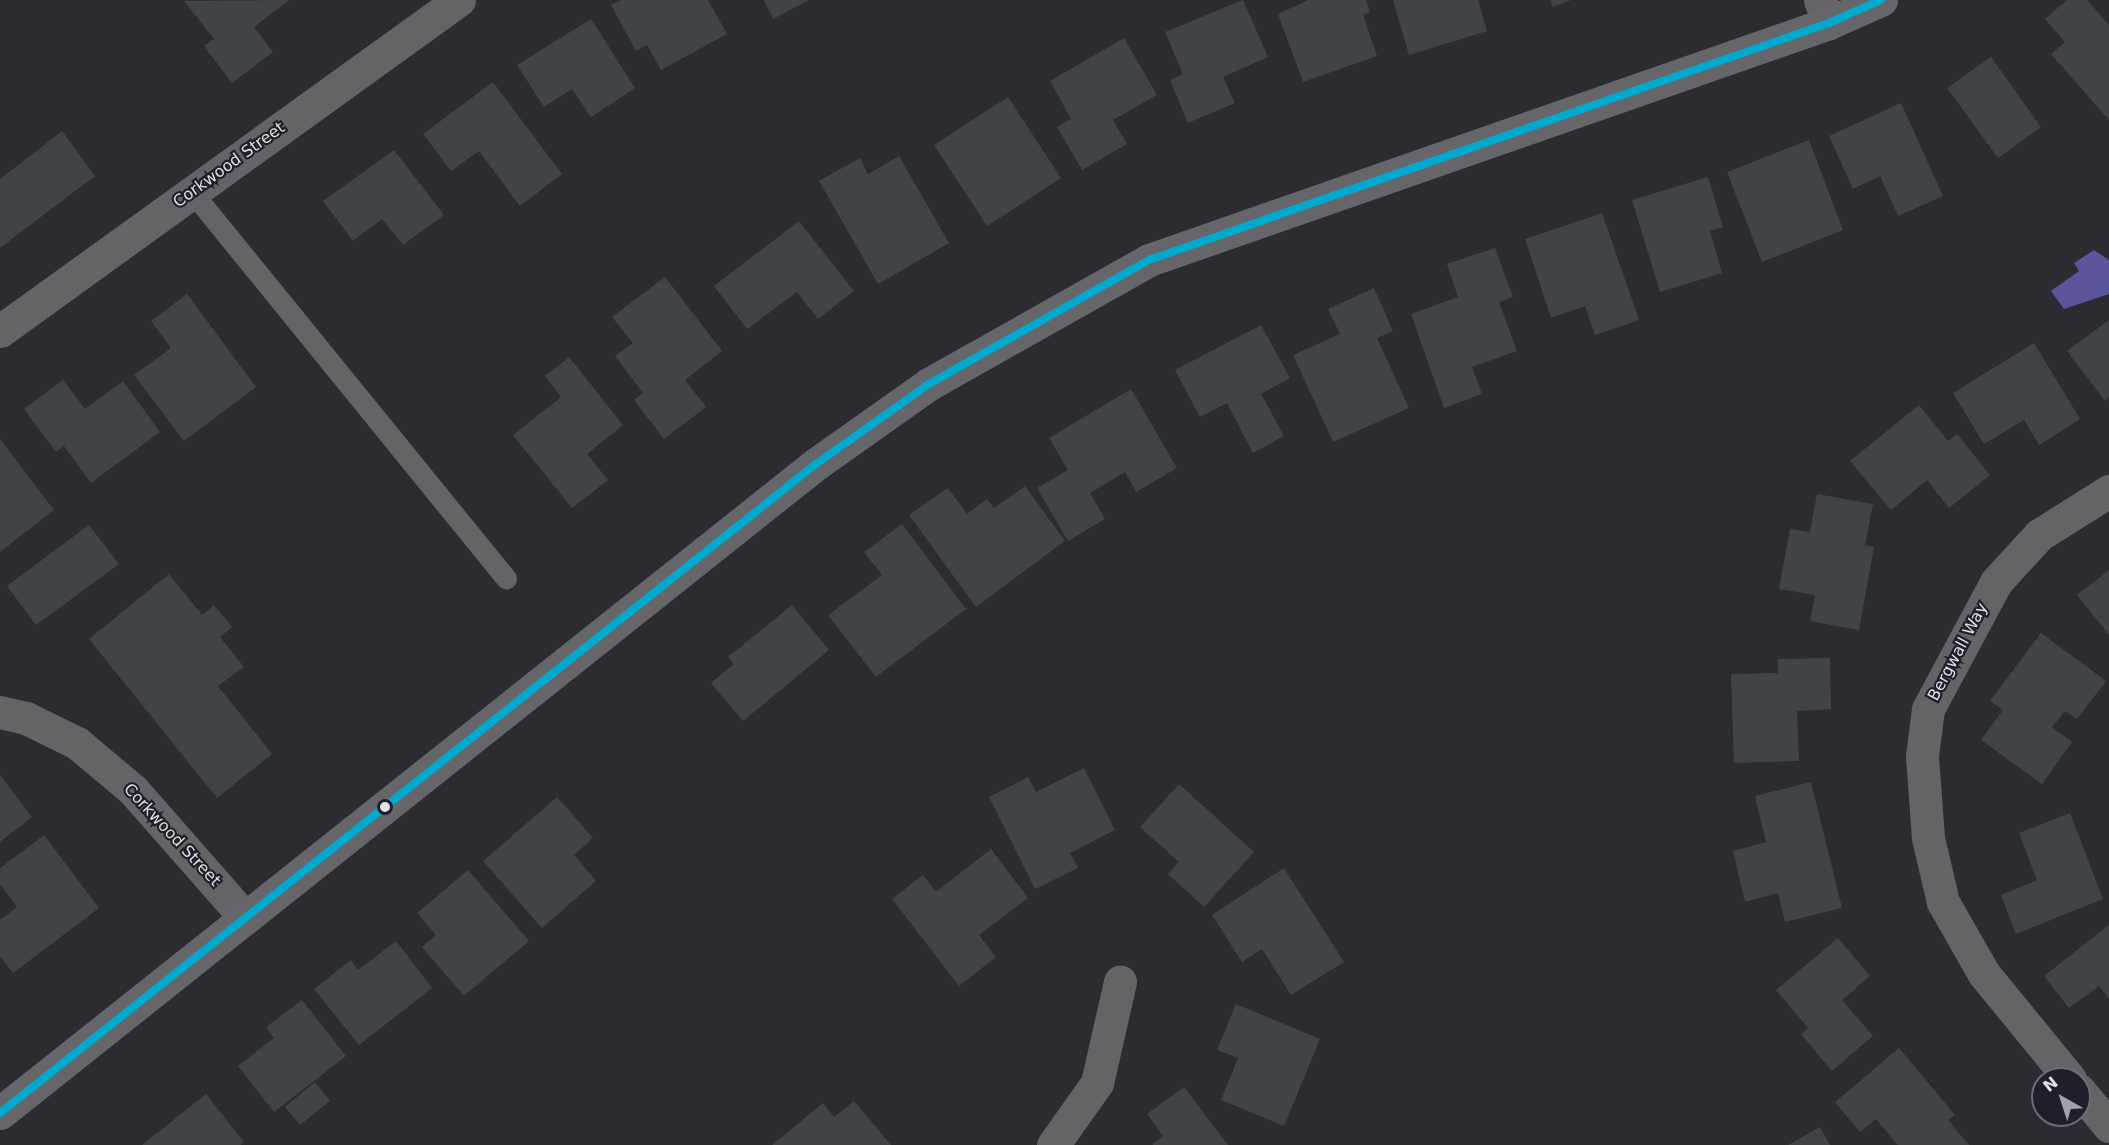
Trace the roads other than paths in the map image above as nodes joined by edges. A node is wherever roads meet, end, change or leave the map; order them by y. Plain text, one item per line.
1 (459, 0) edge
2 (1881, 0) edge
3 (1825, 12) edge
4 (192, 192) junction
5 (0, 331) edge
6 (2109, 491) edge
7 (506, 579) dead end
8 (0, 712) edge
9 (243, 915) junction
10 (1120, 982) dead end
11 (2060, 1067) edge
12 (2091, 1104) edge
13 (0, 1113) edge
14 (2109, 1126) edge
15 (1053, 1145) edge

1 - 4 street, Corkwood Street
2 - 3 main road
3 - 9 main road
4 - 5 street, Corkwood Street
4 - 7 lane
6 - 11 street, Bergwall Way
8 - 9 street, Corkwood Street
9 - 13 main road
10 - 15 street
12 - 14 street

